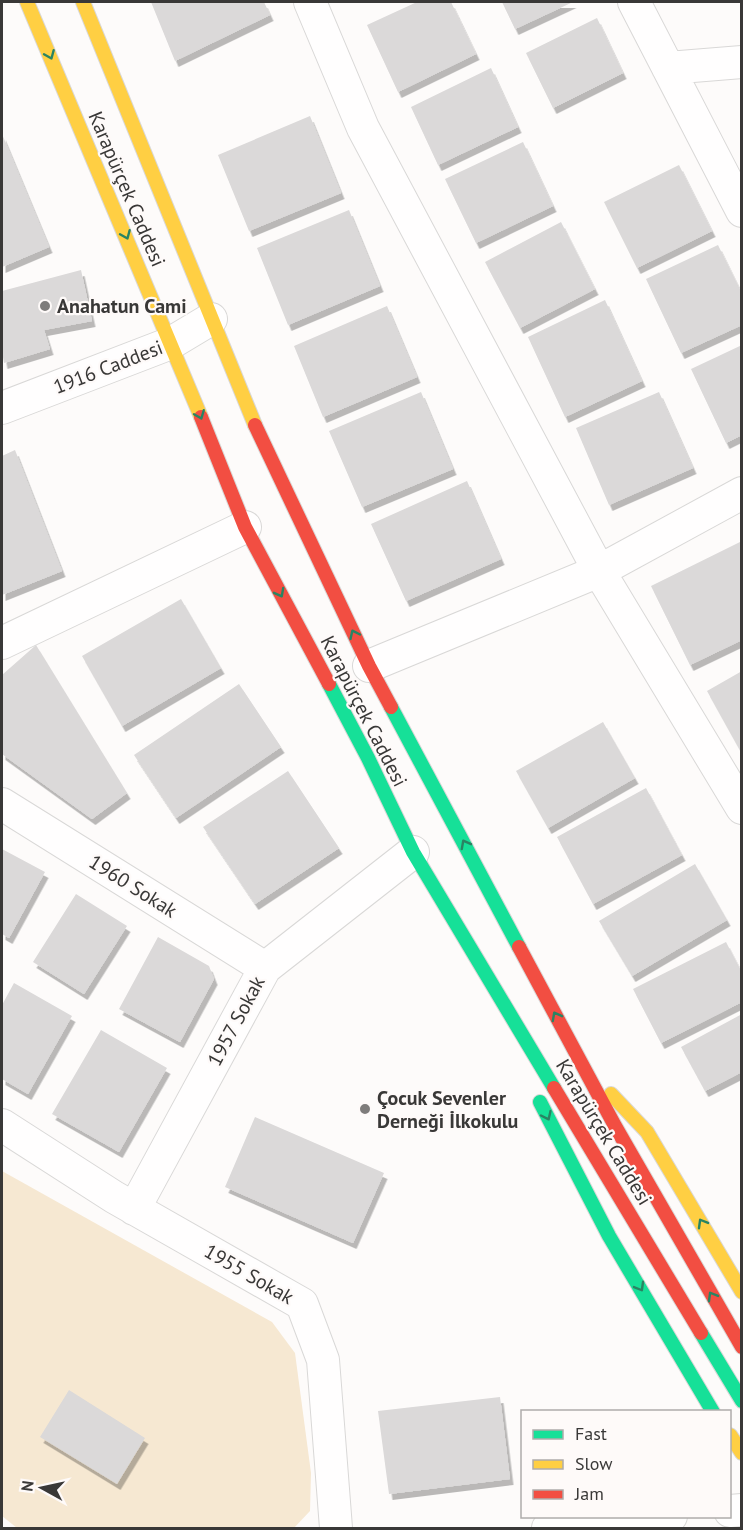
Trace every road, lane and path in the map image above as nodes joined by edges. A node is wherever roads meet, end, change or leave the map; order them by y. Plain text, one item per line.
1 (27, 2) edge
2 (83, 2) edge
3 (310, 2) edge
4 (633, 2) edge
5 (741, 62) edge
6 (668, 68) junction
7 (741, 211) edge
8 (211, 319) junction
9 (171, 343) junction
10 (2, 408) edge
11 (741, 493) edge
12 (245, 528) junction
13 (599, 571) junction
14 (2, 643) edge
15 (369, 666) junction
16 (2, 804) edge
17 (741, 808) edge
18 (413, 852) junction
19 (481, 966) junction
20 (265, 968) junction
21 (581, 1062) junction
22 (524, 1065) dead end
23 (534, 1087) dead end
24 (2, 1125) edge
25 (134, 1209) junction
26 (741, 1292) edge
27 (741, 1347) edge
28 (741, 1401) edge
29 (712, 1410) edge
30 (731, 1438) edge
31 (741, 1453) edge
32 (650, 1518) edge
33 (336, 1528) edge
34 (548, 1528) edge

1 -> 9 main road, Karapürçek Caddesi
2 - 8 main road, Karapürçek Caddesi
3 - 13 street
4 - 6 street
5 - 6 street
6 - 7 street
8 - 9 street, 1916 Caddesi
15 -> 8 main road, Karapürçek Caddesi
9 - 10 street, 1916 Caddesi
9 -> 12 main road, Karapürçek Caddesi
11 - 13 street
12 - 14 street
12 -> 18 main road, Karapürçek Caddesi
13 - 15 street
13 - 17 street
21 -> 15 main road, Karapürçek Caddesi
16 - 20 street, 1960 Sokak
18 - 19 main road, Karapürçek Caddesi
18 - 20 street, 1957 Sokak
19 - 22 main road
19 - 28 main road, Karapürçek Caddesi
20 - 25 street, 1957 Sokak
26 -> 21 main road
27 -> 21 main road, Karapürçek Caddesi
23 -> 29 main road
24 - 25 street, 1955 Sokak
25 - 33 street, 1955 Sokak
30 - 31 main road
32 - 34 street

